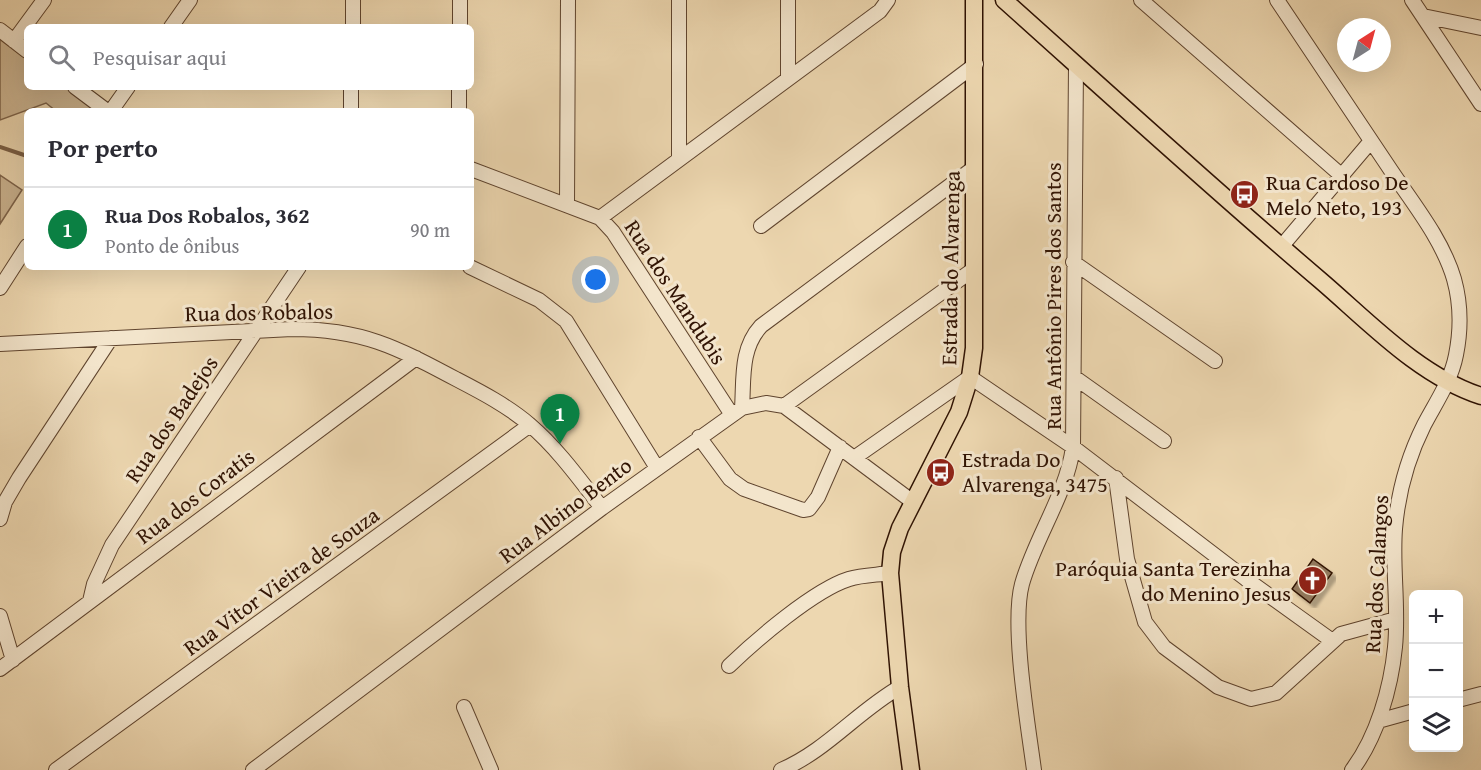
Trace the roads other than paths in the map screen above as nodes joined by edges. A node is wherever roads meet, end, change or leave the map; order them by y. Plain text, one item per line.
1 (44, 0) edge
2 (190, 0) edge
3 (353, 0) edge
4 (460, 0) edge
5 (568, 0) edge
6 (679, 0) edge
7 (788, 0) edge
8 (888, 0) edge
9 (974, 0) edge
10 (1004, 0) edge
11 (1141, 0) edge
12 (1277, 0) edge
13 (1412, 0) edge
14 (1423, 16) junction
15 (26, 24) edge
16 (173, 24) edge
17 (352, 24) edge
18 (460, 24) edge
19 (24, 27) edge
20 (1481, 28) edge
21 (0, 30) edge
22 (14, 41) junction
23 (24, 49) edge
24 (976, 64) junction
25 (1076, 64) junction
26 (788, 78) junction
27 (79, 90) edge
28 (126, 90) edge
29 (351, 90) edge
30 (459, 90) edge
31 (1481, 104) edge
32 (105, 108) edge
33 (111, 108) edge
34 (351, 108) edge
35 (459, 108) edge
36 (1371, 141) junction
37 (679, 159) junction
38 (975, 167) junction
39 (474, 170) edge
40 (1342, 176) junction
41 (567, 204) junction
42 (600, 218) junction
43 (761, 226) dead end
44 (1281, 247) junction
45 (24, 251) edge
46 (1073, 262) junction
47 (474, 269) edge
48 (974, 269) junction
49 (297, 270) edge
50 (0, 288) edge
51 (258, 329) junction
52 (111, 338) junction
53 (0, 344) edge
54 (416, 358) junction
55 (1215, 361) dead end
56 (970, 377) junction
57 (1074, 377) junction
58 (1448, 382) junction
59 (1481, 396) edge
60 (784, 406) junction
61 (737, 412) junction
62 (530, 425) junction
63 (699, 437) junction
64 (1164, 441) dead end
65 (840, 447) junction
66 (1073, 447) junction
67 (854, 458) junction
68 (657, 468) junction
69 (1116, 478) junction
70 (913, 502) junction
71 (602, 508) junction
72 (0, 519) edge
73 (890, 573) junction
74 (90, 601) junction
75 (0, 616) edge
76 (1396, 619) junction
77 (1331, 640) junction
78 (13, 660) junction
79 (729, 666) dead end
80 (0, 669) edge
81 (900, 687) junction
82 (1481, 694) edge
83 (1463, 699) edge
84 (464, 707) dead end
85 (1409, 712) edge
86 (1378, 721) junction
87 (907, 735) junction
88 (56, 770) edge
89 (253, 770) edge
90 (490, 770) edge
91 (781, 770) edge
92 (904, 770) edge
93 (911, 770) edge
94 (1034, 770) edge
95 (1352, 770) edge

1 - 15 street
2 - 16 street
3 - 17 street
4 - 18 street
5 - 41 street
6 - 37 street
7 - 26 street
8 - 26 street
9 - 24 main road, Estrada do Alvarenga
10 - 25 main road
11 - 40 street
12 - 36 street, Rua dos Calangos
13 - 14 street
14 - 20 street
14 - 31 street
19 - 22 street
21 - 22 street
22 - 23 street
24 - 38 main road, Estrada do Alvarenga
24 - 43 street
25 - 44 main road
25 - 46 street, Rua Antônio Pires dos Santos
26 - 37 street
27 - 32 street
28 - 33 street
29 - 34 street
30 - 35 street
36 - 40 street
36 - 58 street, Rua dos Calangos
37 - 42 street
38 - 48 main road, Estrada do Alvarenga
38 - 61 street
39 - 41 street, Rua dos Mandubis
40 - 44 street
41 - 42 street, Rua dos Mandubis
42 - 61 street, Rua dos Mandubis
44 - 58 main road
45 - 50 street
46 - 55 street
46 - 57 street, Rua Antônio Pires dos Santos
47 - 68 street
48 - 56 main road, Estrada do Alvarenga
48 - 60 street
49 - 51 street, Rua dos Badejos
51 - 52 street, Rua dos Robalos
51 - 54 street, Rua dos Robalos
51 - 74 street, Rua dos Badejos
52 - 53 street, Rua dos Robalos
52 - 72 street
54 - 62 street, Rua dos Robalos
54 - 74 street, Rua dos Coratis
56 - 66 street
56 - 67 street
56 - 70 main road, Estrada do Alvarenga
57 - 64 street
57 - 66 street, Rua Antônio Pires dos Santos
58 - 59 main road
58 - 76 street, Rua dos Calangos
60 - 61 street, Rua Albino Bento
60 - 65 street
61 - 63 street, Rua Albino Bento
62 - 71 street, Rua dos Robalos
62 - 88 street, Rua Vitor Vieira de Souza
63 - 65 street
63 - 68 street, Rua Albino Bento
65 - 67 street
66 - 69 street
66 - 94 street, Rua Antônio Pires dos Santos
67 - 70 street
68 - 71 street, Rua Albino Bento
69 - 77 street
69 - 77 street
70 - 73 main road, Estrada do Alvarenga
71 - 89 street, Rua Albino Bento
73 - 79 street
73 - 81 main road, Estrada do Alvarenga
74 - 78 street, Rua dos Coratis
75 - 78 street
76 - 77 street
76 - 86 street, Rua dos Calangos
78 - 80 street, Rua dos Coratis
81 - 87 main road, Estrada do Alvarenga
81 - 91 street
82 - 83 street
84 - 90 street
85 - 86 street
86 - 95 street, Rua dos Calangos
87 - 92 main road, Estrada do Alvarenga
87 - 93 main road, Estrada do Alvarenga

